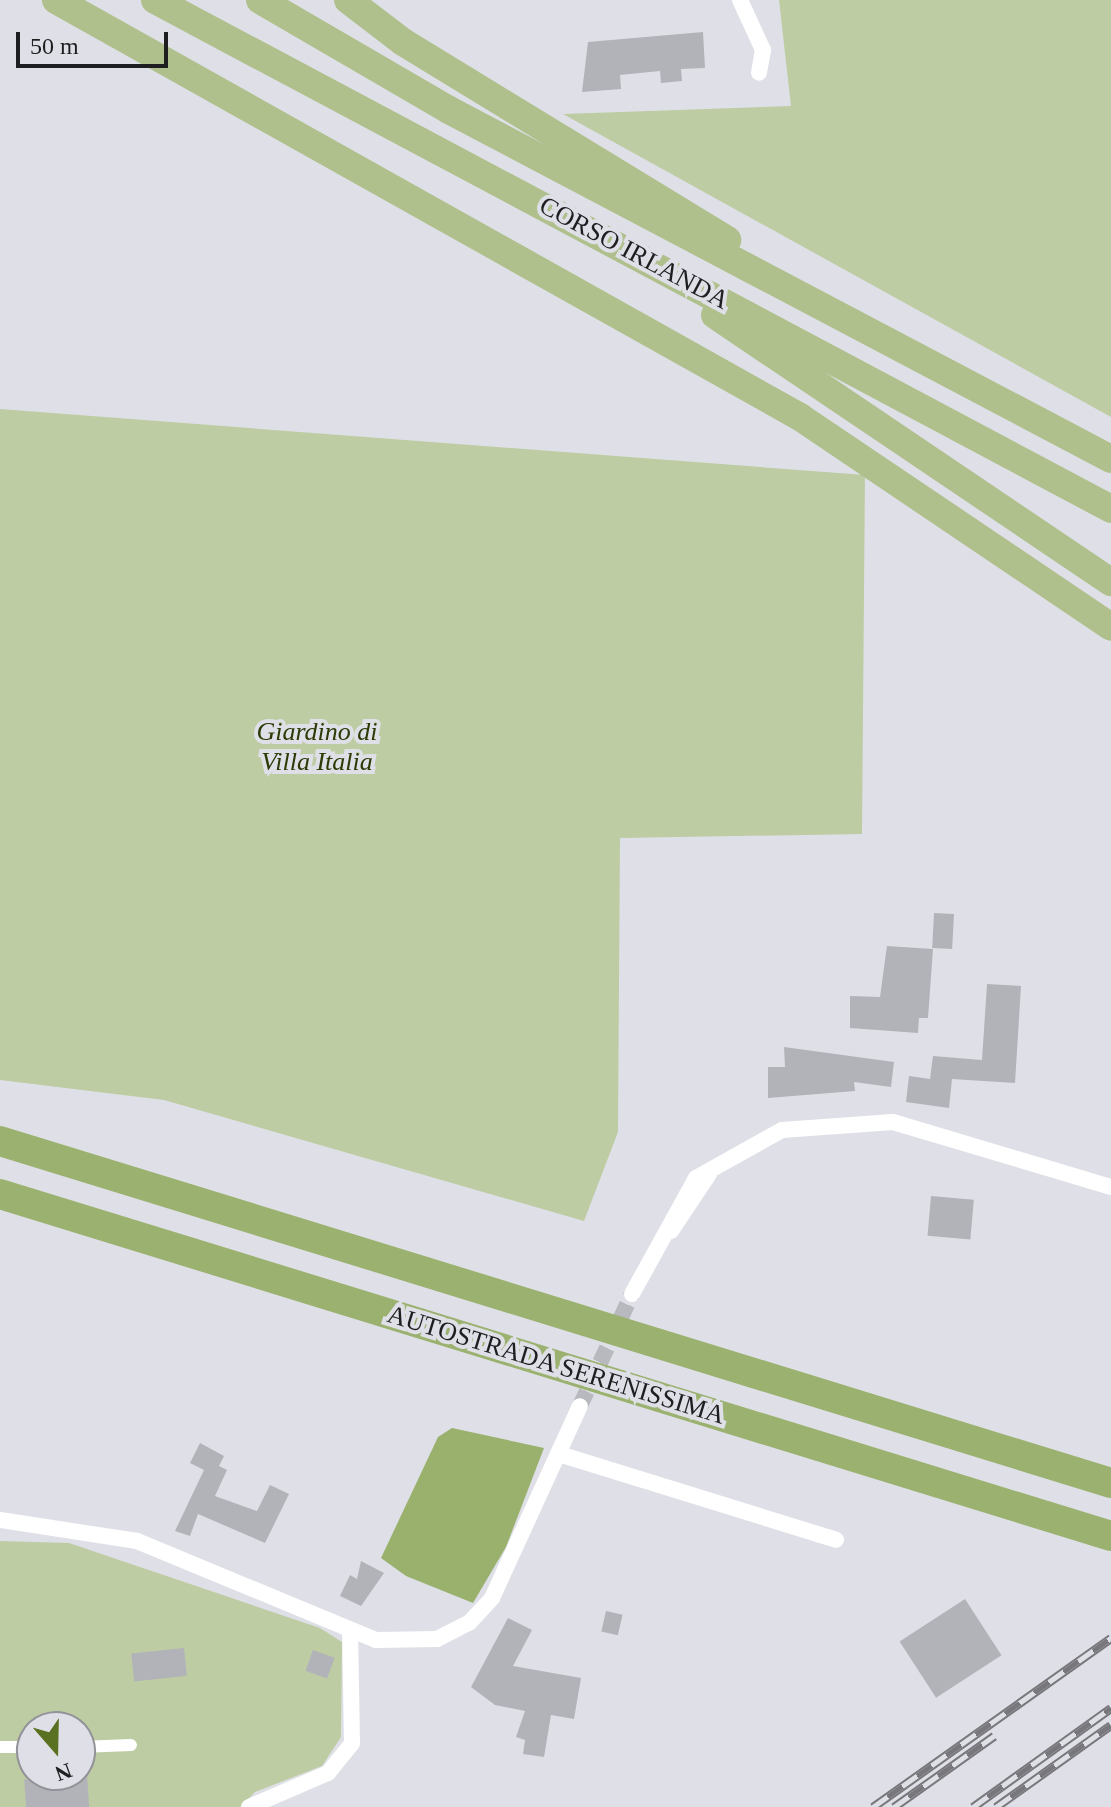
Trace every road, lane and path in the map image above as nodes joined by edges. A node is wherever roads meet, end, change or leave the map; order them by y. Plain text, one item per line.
1 (56, 0) edge
2 (155, 0) edge
3 (260, 0) edge
4 (348, 0) edge
5 (740, 0) edge
6 (759, 73) dead end
7 (628, 250) junction
8 (809, 299) junction
9 (1111, 459) edge
10 (1111, 509) edge
11 (1111, 582) edge
12 (1111, 627) edge
13 (0, 1141) edge
14 (1111, 1187) edge
15 (0, 1194) edge
16 (632, 1294) tunnel mouth
17 (580, 1406) tunnel mouth
18 (559, 1454) junction
19 (1111, 1483) edge
20 (0, 1520) edge
21 (1111, 1536) edge
22 (836, 1540) dead end
23 (350, 1632) junction
24 (131, 1745) dead end
25 (96, 1746) edge
26 (249, 1807) edge

1 - 12 highway
2 - 7 highway, CORSO IRLANDA
3 - 8 highway, CORSO IRLANDA
4 - 8 highway
5 - 6 street
7 - 10 highway, CORSO IRLANDA
7 - 11 highway
8 - 9 highway, CORSO IRLANDA
13 - 19 highway, AUTOSTRADA SERENISSIMA
14 - 16 street
15 - 21 highway, AUTOSTRADA SERENISSIMA
17 - 18 street
18 - 22 street
18 - 23 street
20 - 23 street
23 - 26 street
24 - 25 street

